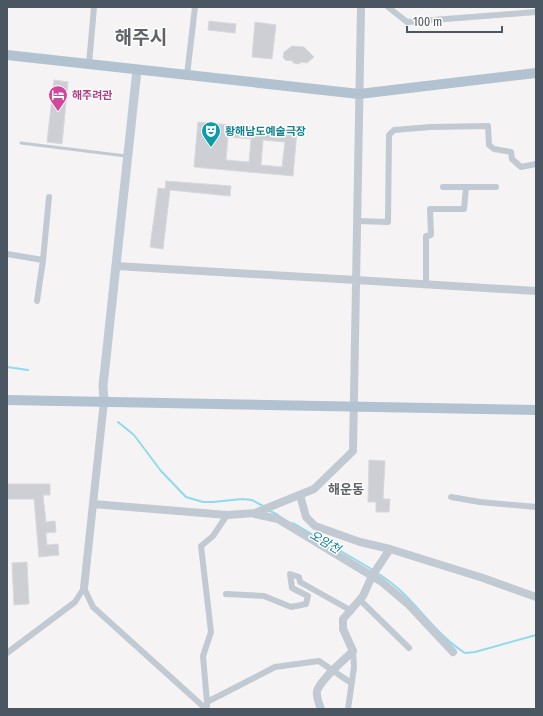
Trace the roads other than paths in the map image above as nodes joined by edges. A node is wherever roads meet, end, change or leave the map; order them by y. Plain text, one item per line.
1 (94, 7) edge
2 (195, 7) edge
3 (361, 7) edge
4 (388, 7) edge
5 (536, 12) edge
6 (7, 56) edge
7 (88, 64) junction
8 (137, 70) junction
9 (536, 73) edge
10 (187, 75) junction
11 (359, 94) junction
12 (21, 143) dead end
13 (128, 156) junction
14 (536, 164) edge
15 (443, 187) dead end
16 (466, 187) junction
17 (496, 187) dead end
18 (49, 196) dead end
19 (356, 221) junction
20 (7, 254) edge
21 (43, 260) junction
22 (116, 266) junction
23 (356, 280) junction
24 (426, 285) junction
25 (536, 291) edge
26 (37, 301) dead end
27 (7, 400) edge
28 (104, 401) junction
29 (353, 406) junction
30 (536, 410) edge
31 (300, 495) junction
32 (451, 496) dead end
33 (93, 504) junction
34 (536, 507) edge
35 (258, 512) junction
36 (227, 515) junction
37 (390, 549) junction
38 (374, 573) junction
39 (84, 588) junction
40 (226, 594) dead end
41 (536, 597) edge
42 (360, 600) junction
43 (350, 610) junction
44 (409, 648) dead end
45 (352, 651) junction
46 (453, 652) dead end
47 (7, 653) edge
48 (333, 671) junction
49 (351, 683) junction
50 (206, 707) edge
51 (321, 709) edge
52 (348, 709) edge

1 - 7 street
2 - 10 street
3 - 11 street
4 - 5 street
6 - 7 main road
7 - 8 main road
8 - 10 main road
8 - 13 main road
9 - 11 main road
10 - 11 main road
11 - 19 street
12 - 13 lane
13 - 22 main road
14 - 19 street
15 - 16 street
16 - 17 street
16 - 24 street
18 - 21 street
19 - 23 street
20 - 21 street
21 - 26 street
22 - 23 street
22 - 28 main road
23 - 24 street
23 - 29 street
24 - 25 street
27 - 28 main road
28 - 29 main road
28 - 33 street
29 - 30 main road
29 - 31 street
31 - 35 street
31 - 37 street
32 - 34 street
33 - 36 street
33 - 39 street
35 - 36 street
35 - 38 street
36 - 50 street
37 - 38 street
37 - 41 street
38 - 42 street
38 - 46 street
39 - 47 street
39 - 50 street
40 - 43 street
42 - 43 street
42 - 44 street
43 - 45 street
45 - 48 street
45 - 49 street
48 - 49 street
48 - 50 street
48 - 51 street
49 - 52 street

